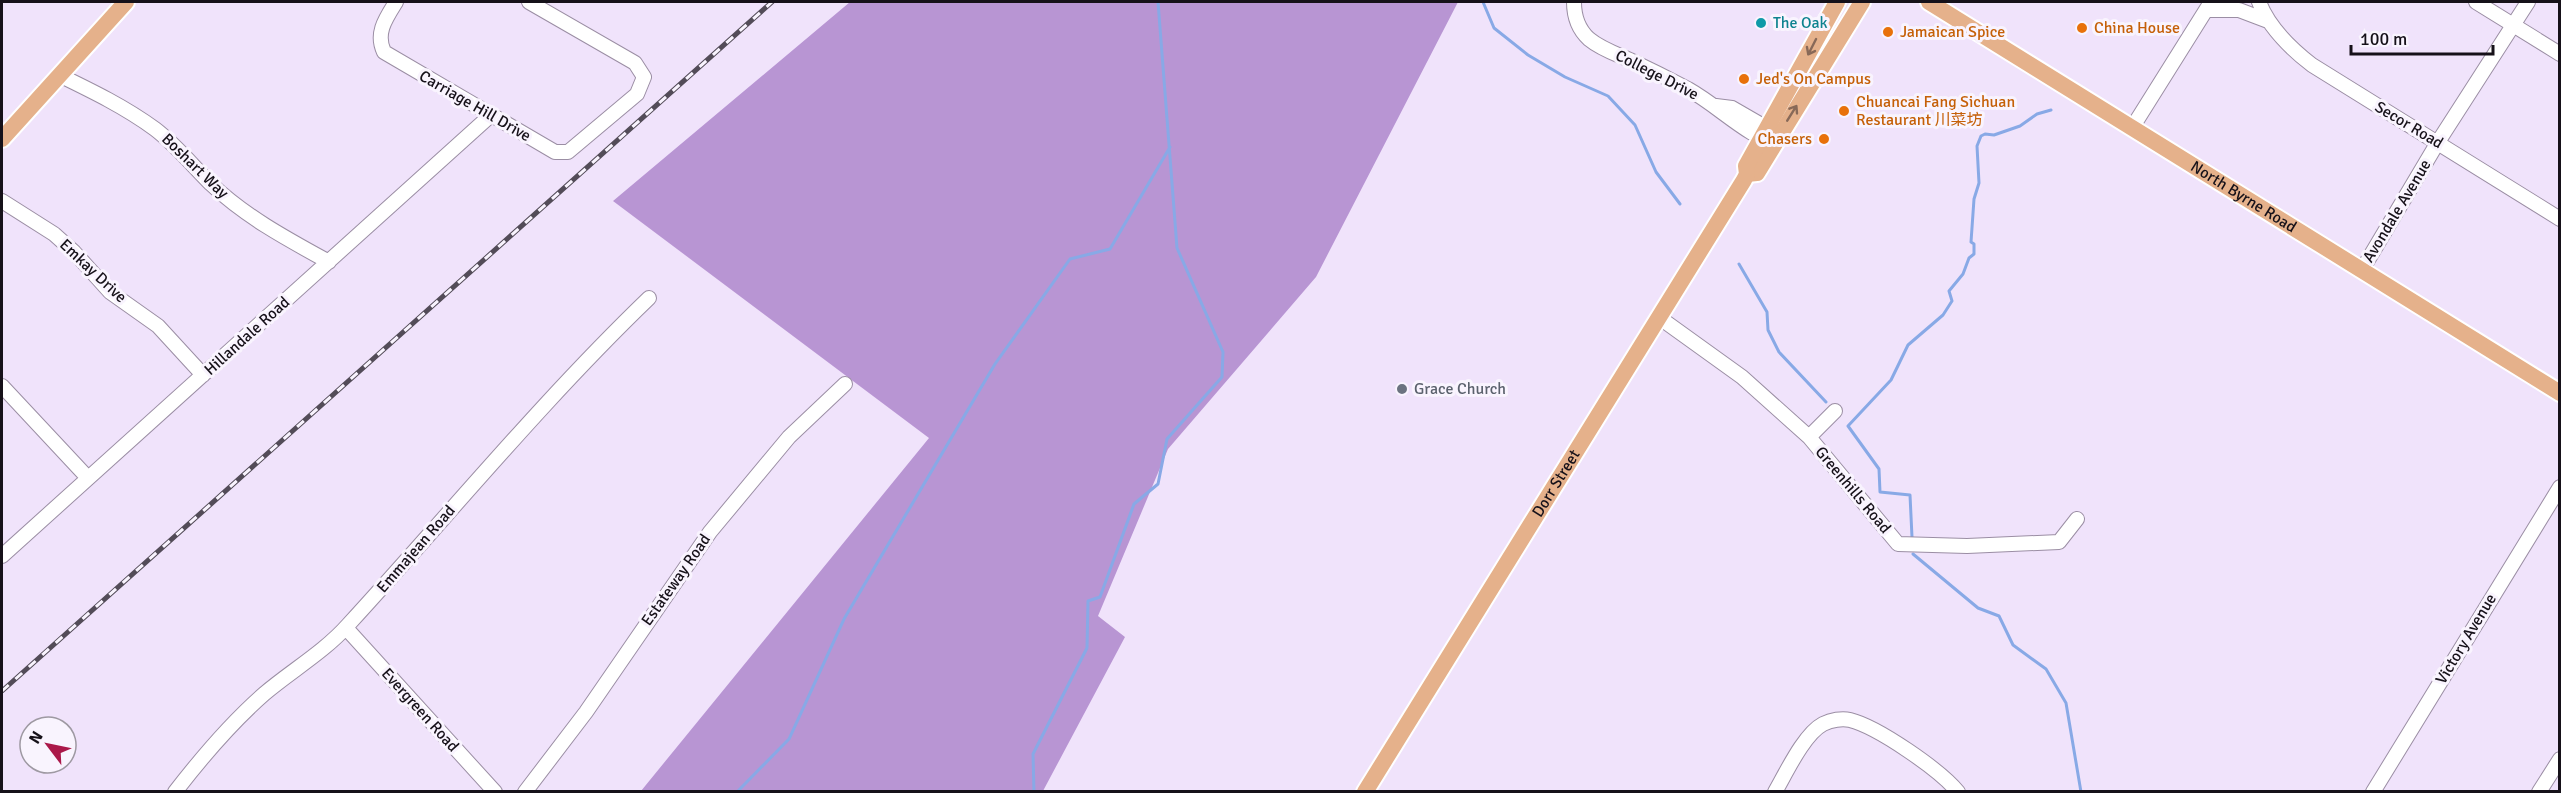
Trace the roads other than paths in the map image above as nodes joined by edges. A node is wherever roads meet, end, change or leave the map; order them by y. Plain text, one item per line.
1 (126, 2) edge
2 (396, 2) edge
3 (529, 2) edge
4 (1574, 2) edge
5 (1837, 2) edge
6 (1862, 2) edge
7 (1929, 2) edge
8 (2259, 2) edge
9 (2476, 2) edge
10 (2528, 2) edge
11 (2208, 6) edge
12 (2268, 21) junction
13 (2513, 25) junction
14 (2559, 54) edge
15 (58, 75) junction
16 (491, 115) junction
17 (2132, 128) junction
18 (1761, 132) junction
19 (2, 139) edge
20 (2438, 142) junction
21 (1747, 174) junction
22 (2, 201) edge
23 (2559, 219) edge
24 (329, 262) junction
25 (2362, 270) junction
26 (649, 298) dead end
27 (1660, 318) junction
28 (203, 375) junction
29 (845, 384) dead end
30 (2, 386) edge
31 (2559, 393) edge
32 (1835, 411) dead end
33 (1809, 436) junction
34 (88, 478) junction
35 (2559, 487) edge
36 (2077, 519) dead end
37 (2, 555) edge
38 (346, 628) junction
39 (2559, 759) edge
40 (2553, 782) edge
41 (175, 792) edge
42 (495, 792) edge
43 (525, 792) edge
44 (1365, 792) edge
45 (1775, 792) edge
46 (1958, 792) edge
47 (2373, 792) edge
48 (2539, 792) edge

1 - 15 main road
2 - 16 street, Carriage Hill Drive
3 - 16 street, Carriage Hill Drive
4 - 18 street, College Drive
5 -> 18 main road, Dorr Street
21 -> 6 main road, Dorr Street
7 - 17 main road, North Byrne Road
8 - 12 street, Secor Road
9 - 13 street
10 - 13 street, Avondale Avenue
11 - 12 street, Secor Road
11 - 17 street
12 - 20 street, Secor Road
13 - 14 street
13 - 20 street, Avondale Avenue
15 - 19 main road
15 - 24 street, Boshart Way
16 - 24 street, Hillandale Road
17 - 25 main road, North Byrne Road
18 - 21 main road, Dorr Street
20 - 23 street, Secor Road
20 - 25 street, Avondale Avenue
21 - 27 main road, Dorr Street
22 - 28 street, Emkay Drive
24 - 28 street, Hillandale Road
25 - 31 main road, North Byrne Road
26 - 38 street, Emmajean Road
27 - 33 street, Greenhills Road
27 - 44 main road, Dorr Street
28 - 34 street, Hillandale Road
29 - 43 street, Estateway Road
30 - 34 street
32 - 33 street
33 - 36 street, Greenhills Road
34 - 37 street, Hillandale Road
35 - 47 street, Victory Avenue
38 - 41 street, Emmajean Road
38 - 42 street, Evergreen Road
39 - 40 street
40 - 48 street
45 - 46 street

